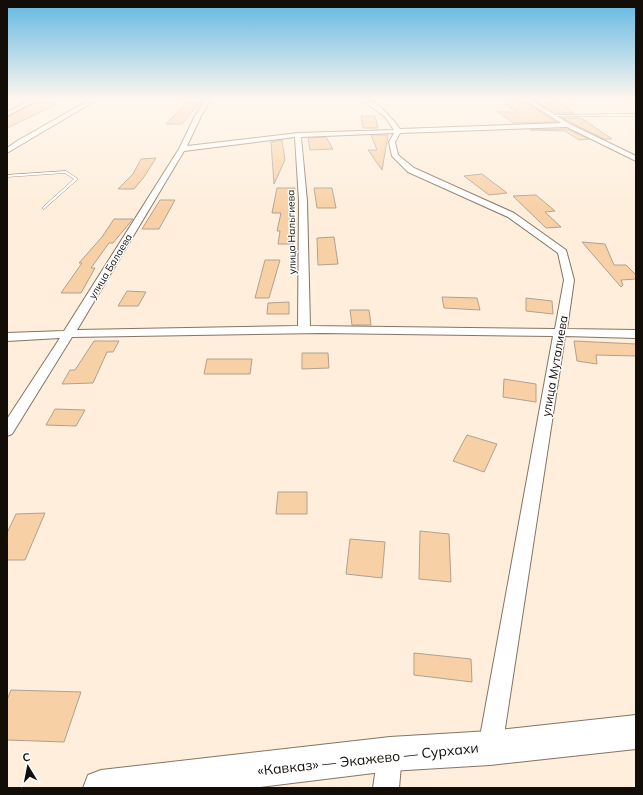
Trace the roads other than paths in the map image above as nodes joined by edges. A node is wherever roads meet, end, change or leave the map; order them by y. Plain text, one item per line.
1 (30, 136) edge
2 (188, 136) edge
3 (289, 136) edge
4 (298, 136) edge
5 (395, 136) edge
6 (590, 136) edge
7 (182, 149) junction
8 (7, 151) edge
9 (636, 159) edge
10 (7, 176) edge
11 (44, 208) dead end
12 (304, 329) junction
13 (561, 332) junction
14 (69, 333) junction
15 (636, 334) edge
16 (7, 337) edge
17 (7, 431) edge
18 (636, 732) edge
19 (490, 748) junction
20 (390, 754) junction
21 (100, 788) edge
22 (386, 788) edge

1 - 8 street
2 - 7 street, улица Балаева
3 - 7 street
4 - 12 street, улица Нальгиева
5 - 13 street, улица Муталиева
6 - 9 street
7 - 14 street, улица Балаева
10 - 11 lane
12 - 13 street
12 - 14 street
13 - 15 street
13 - 19 street, улица Муталиева
14 - 16 street
14 - 17 street, улица Балаева
18 - 19 main road, «Кавказ» — Экажево — Сурхахи
19 - 20 main road, «Кавказ» — Экажево — Сурхахи
20 - 21 main road, «Кавказ» — Экажево — Сурхахи
20 - 22 street

